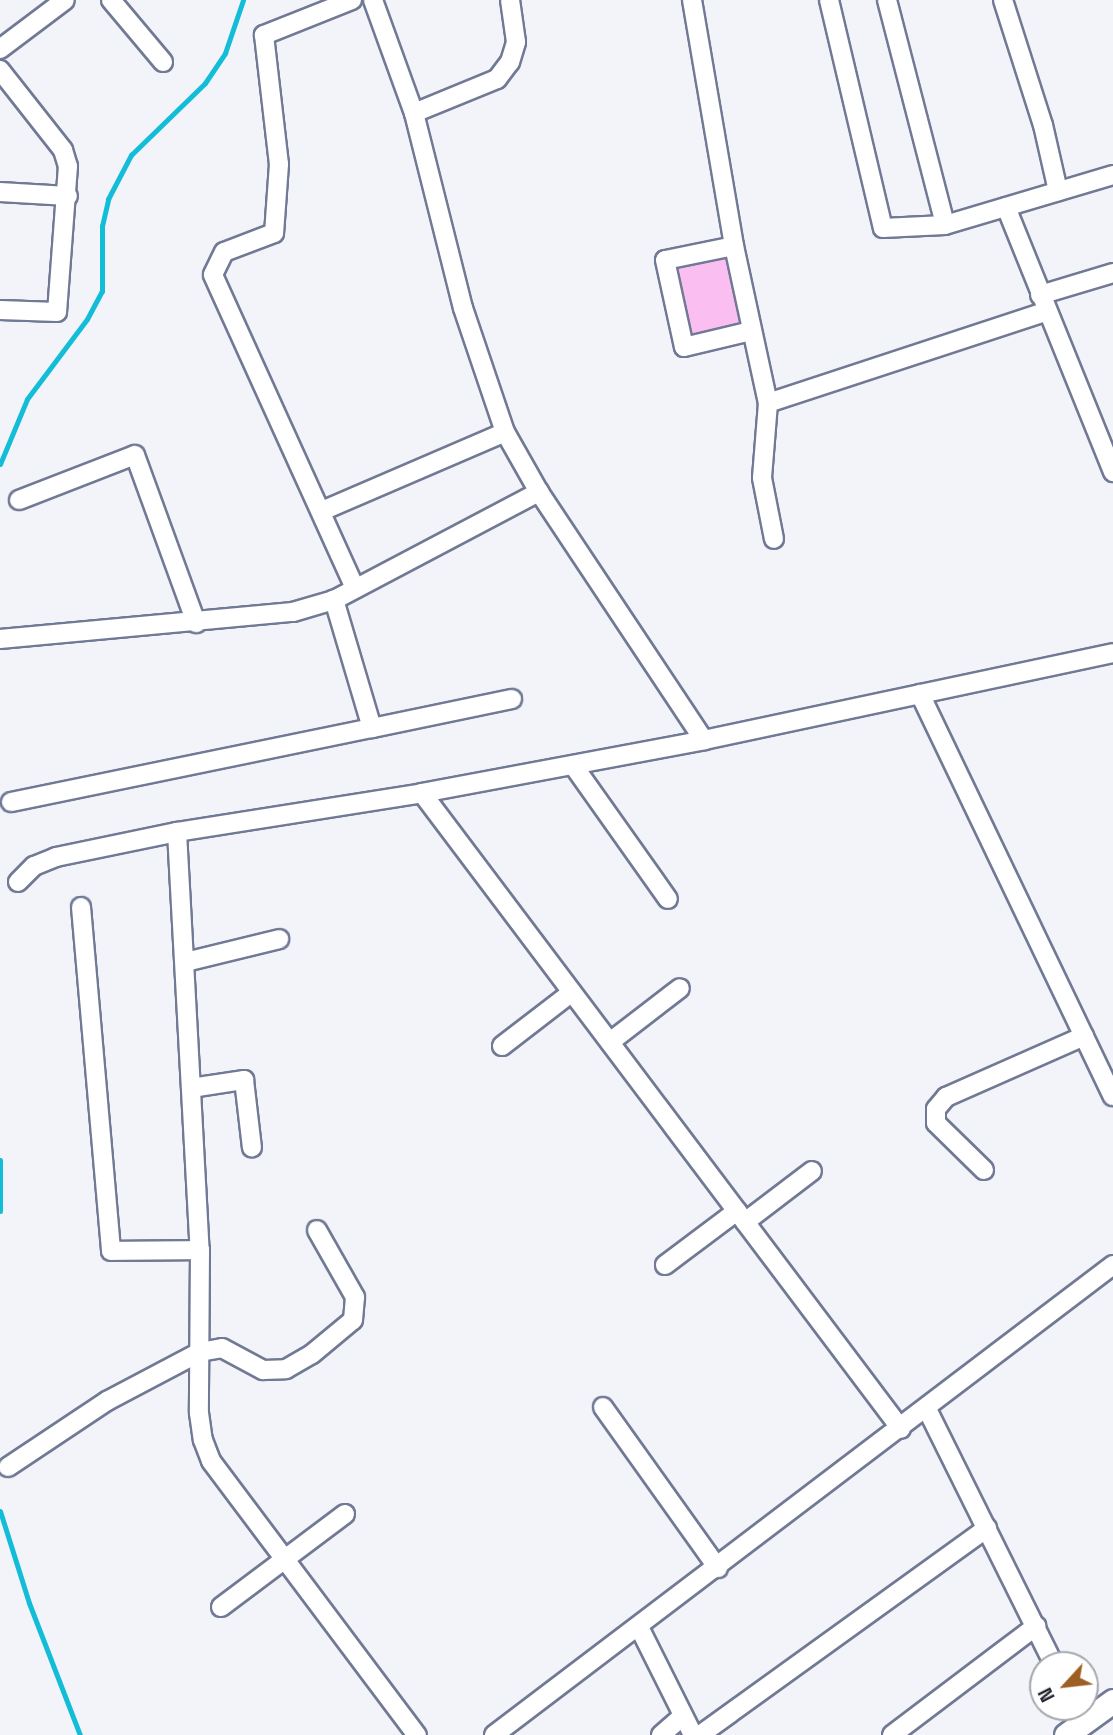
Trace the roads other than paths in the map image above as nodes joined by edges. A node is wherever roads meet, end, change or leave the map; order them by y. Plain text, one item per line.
1 (65, 0) edge
2 (111, 0) edge
3 (352, 0) edge
4 (373, 0) edge
5 (510, 0) edge
6 (692, 0) edge
7 (829, 0) edge
8 (887, 0) edge
9 (1003, 0) edge
10 (0, 49) edge
11 (163, 62) dead end
12 (0, 69) edge
13 (414, 113) junction
14 (1113, 175) edge
15 (1058, 191) junction
16 (0, 192) edge
17 (68, 196) junction
18 (1006, 207) junction
19 (945, 225) junction
20 (734, 246) junction
21 (1113, 273) edge
22 (1044, 303) junction
23 (0, 310) edge
24 (751, 331) junction
25 (768, 403) junction
26 (505, 432) junction
27 (1108, 446) edge
28 (1113, 472) edge
29 (539, 492) junction
30 (19, 500) dead end
31 (322, 511) junction
32 (774, 539) dead end
33 (355, 588) junction
34 (334, 600) junction
35 (196, 623) junction
36 (0, 639) edge
37 (1113, 653) edge
38 (920, 694) junction
39 (512, 699) dead end
40 (372, 728) junction
41 (704, 740) junction
42 (573, 765) junction
43 (422, 793) junction
44 (11, 802) dead end
45 (177, 832) junction
46 (18, 882) dead end
47 (668, 899) dead end
48 (81, 906) dead end
49 (279, 939) dead end
50 (185, 962) junction
51 (680, 988) dead end
52 (572, 992) junction
53 (1084, 1036) junction
54 (610, 1042) junction
55 (502, 1046) dead end
56 (191, 1088) junction
57 (1113, 1096) edge
58 (252, 1148) dead end
59 (984, 1170) dead end
60 (812, 1171) dead end
61 (741, 1217) junction
62 (317, 1230) dead end
63 (200, 1250) junction
64 (666, 1265) dead end
65 (1113, 1265) edge
66 (200, 1352) junction
67 (603, 1407) dead end
68 (928, 1409) junction
69 (901, 1429) junction
70 (8, 1467) dead end
71 (345, 1514) dead end
72 (987, 1528) junction
73 (285, 1559) junction
74 (718, 1568) junction
75 (220, 1607) dead end
76 (1036, 1626) junction
77 (639, 1627) junction
78 (1048, 1651) edge
79 (1113, 1701) edge
80 (682, 1717) junction
81 (417, 1735) edge
82 (494, 1735) edge
83 (661, 1735) edge
84 (693, 1735) edge
85 (700, 1735) edge
86 (892, 1735) edge
87 (1066, 1735) edge

1 - 10 street
2 - 11 street
3 - 31 street
4 - 13 street
5 - 13 street
6 - 20 street
7 - 19 street
8 - 19 street
9 - 15 street
12 - 17 street
13 - 26 street
14 - 15 street
15 - 18 street
16 - 17 street
17 - 23 street
18 - 19 street
18 - 22 street
20 - 24 street
20 - 24 street
21 - 22 street
22 - 25 street
22 - 27 street
24 - 25 street
25 - 32 street
26 - 29 street
26 - 31 street
27 - 28 street
29 - 33 street
29 - 41 street
30 - 35 street
31 - 33 street
33 - 34 street
34 - 35 street
34 - 40 street
35 - 36 street
37 - 38 street
38 - 41 street
38 - 53 street
39 - 40 street
40 - 44 street
41 - 42 street
42 - 43 street
42 - 47 street
43 - 45 street
43 - 52 street
45 - 46 street
45 - 50 street
48 - 63 street
49 - 50 street
50 - 56 street
51 - 54 street
52 - 54 street
52 - 55 street
53 - 57 street
53 - 59 street
54 - 61 street
56 - 58 street
56 - 63 street
60 - 61 street
61 - 64 street
61 - 69 street
62 - 66 street
63 - 66 street
65 - 68 street
66 - 70 street
66 - 73 street
67 - 74 street
68 - 69 street
68 - 72 street
69 - 74 street
71 - 73 street
72 - 76 street
72 - 85 street
73 - 75 street
73 - 81 street
74 - 77 street
76 - 78 street
76 - 86 street
77 - 80 street
77 - 82 street
79 - 87 main road
80 - 83 street
80 - 84 street

